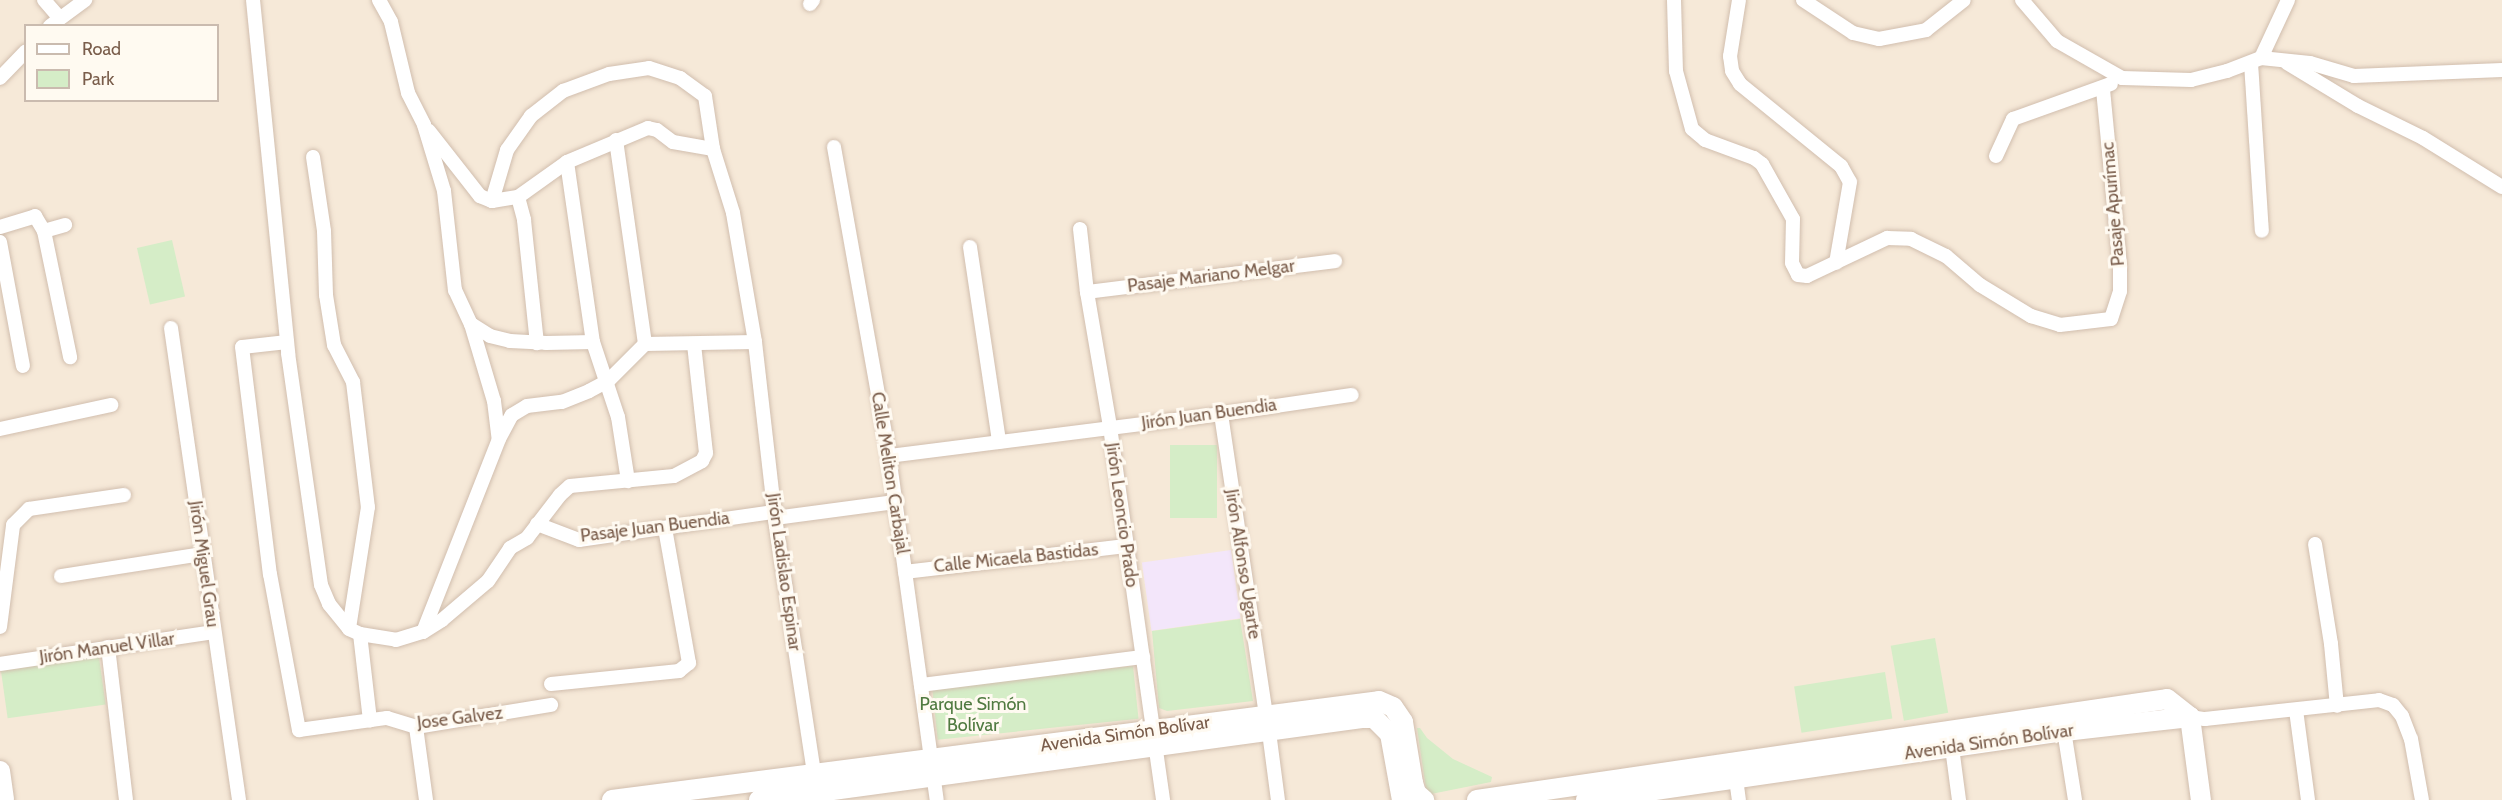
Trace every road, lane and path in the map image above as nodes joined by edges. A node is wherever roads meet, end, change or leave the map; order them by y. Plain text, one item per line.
1 (44, 0) edge
2 (85, 0) edge
3 (253, 0) edge
4 (379, 0) edge
5 (1674, 0) edge
6 (1740, 0) edge
7 (1803, 0) edge
8 (1964, 0) edge
9 (2022, 0) edge
10 (2288, 0) edge
11 (54, 21) edge
12 (24, 53) edge
13 (2280, 59) junction
14 (2256, 61) junction
15 (2502, 70) edge
16 (0, 78) edge
17 (2122, 78) junction
18 (2103, 88) junction
19 (424, 125) junction
20 (616, 140) junction
21 (834, 147) dead end
22 (713, 149) junction
23 (1996, 156) dead end
24 (313, 157) dead end
25 (567, 162) junction
26 (2502, 187) edge
27 (518, 197) junction
28 (492, 201) junction
29 (65, 225) dead end
30 (0, 227) edge
31 (1080, 229) dead end
32 (44, 231) junction
33 (2262, 231) dead end
34 (0, 242) edge
35 (970, 247) dead end
36 (1335, 261) dead end
37 (1836, 262) junction
38 (1087, 292) junction
39 (471, 324) junction
40 (171, 328) dead end
41 (287, 342) junction
42 (593, 342) junction
43 (755, 342) junction
44 (537, 343) junction
45 (645, 345) junction
46 (694, 345) junction
47 (70, 357) dead end
48 (23, 366) dead end
49 (608, 381) junction
50 (1352, 395) dead end
51 (111, 405) dead end
52 (1221, 414) junction
53 (1110, 427) junction
54 (0, 429) edge
55 (499, 439) junction
56 (999, 442) junction
57 (889, 456) junction
58 (628, 481) junction
59 (124, 495) dead end
60 (895, 502) junction
61 (775, 515) junction
62 (537, 524) junction
63 (665, 528) junction
64 (2315, 544) dead end
65 (1127, 546) junction
66 (202, 554) junction
67 (0, 557) edge
68 (905, 572) junction
69 (7, 576) junction
70 (61, 576) dead end
71 (0, 627) edge
72 (214, 632) junction
73 (355, 632) junction
74 (423, 632) junction
75 (108, 647) junction
76 (1143, 657) junction
77 (0, 664) edge
78 (551, 684) dead end
79 (921, 685) junction
80 (551, 705) dead end
81 (2337, 705) junction
82 (2296, 710) junction
83 (2190, 717) junction
84 (370, 720) junction
85 (1268, 723) junction
86 (2063, 723) junction
87 (416, 727) junction
88 (1155, 739) junction
89 (1951, 740) junction
90 (933, 767) junction
91 (1735, 770) junction
92 (0, 771) edge
93 (816, 789) edge
94 (1619, 797) edge
95 (1414, 798) edge
96 (1500, 798) edge
97 (4, 800) edge
98 (126, 800) edge
99 (239, 800) edge
100 (426, 800) edge
101 (612, 800) edge
102 (759, 800) edge
103 (937, 800) edge
104 (1163, 800) edge
105 (1278, 800) edge
106 (1477, 800) edge
107 (1586, 800) edge
108 (1738, 800) edge
109 (1959, 800) edge
110 (2075, 800) edge
111 (2201, 800) edge
112 (2308, 800) edge
113 (2422, 800) edge

1 - 11 street
2 - 11 street
3 - 41 street
4 - 19 street
5 - 37 street
6 - 37 street
7 - 8 street
9 - 17 street
10 - 14 street
12 - 16 street
13 - 14 street
13 - 15 street
13 - 26 street
14 - 17 street
14 - 33 street
17 - 18 street
18 - 23 street
18 - 37 street, Pasaje Apurímac
19 - 28 street
19 - 39 street
20 - 22 street
20 - 25 street
20 - 45 street
21 - 57 street, Calle Meliton Carbajal
22 - 28 street, Jirón Ladislao Espinar
22 - 43 street, Jirón Ladislao Espinar
24 - 73 street
25 - 27 street
25 - 42 street
27 - 28 street
27 - 44 street
29 - 32 street
30 - 32 street
31 - 38 street, Jirón Leoncio Prado
32 - 47 street
34 - 48 street
35 - 56 street
36 - 38 street, Pasaje Mariano Melgar
38 - 53 street, Jirón Leoncio Prado
39 - 44 street
39 - 55 street
40 - 66 street, Jirón Miguel Grau
41 - 73 street
41 - 84 street, Jose Galvez
42 - 44 street
42 - 49 street
43 - 46 street
43 - 61 street, Jirón Ladislao Espinar
45 - 46 street
45 - 49 street
46 - 58 street
49 - 55 street
49 - 58 street
50 - 52 street, Jirón Juan Buendia
51 - 54 street
52 - 53 street, Jirón Juan Buendia
52 - 85 street, Jirón Alfonso Ugarte
53 - 56 street, Jirón Juan Buendia
53 - 65 street, Jirón Leoncio Prado
55 - 74 street
56 - 57 street, Jirón Juan Buendia
57 - 60 street, Calle Meliton Carbajal
58 - 62 street
59 - 69 street
60 - 61 street, Pasaje Juan Buendia
60 - 68 street, Calle Meliton Carbajal
61 - 63 street, Pasaje Juan Buendia
61 - 93 street, Jirón Ladislao Espinar
62 - 63 street, Pasaje Juan Buendia
62 - 74 street
63 - 78 street
64 - 81 street
65 - 68 street, Calle Micaela Bastidas
65 - 76 street, Jirón Leoncio Prado
66 - 70 street
66 - 72 street, Jirón Miguel Grau
67 - 69 street
68 - 79 street, Calle Meliton Carbajal
69 - 71 street
72 - 75 street, Jirón Manuel Villar
72 - 99 street, Jirón Miguel Grau
73 - 74 street
73 - 84 street
75 - 77 street, Jirón Manuel Villar
75 - 98 street
76 - 79 street
76 - 88 street, Jirón Leoncio Prado
79 - 90 street, Calle Meliton Carbajal
80 - 87 street, Jose Galvez
81 - 82 street, Avenida Simón Bolívar
81 - 113 street, Avenida Simón Bolívar
82 - 83 street, Avenida Simón Bolívar
82 - 112 street
83 - 86 street, Avenida Simón Bolívar
83 - 86 street, Avenida Simón Bolívar
83 - 111 street
84 - 87 street, Jose Galvez
85 - 88 street, Avenida Simón Bolívar
85 - 95 street, Avenida Simón Bolívar
85 - 105 street, Jirón Alfonso Ugarte
86 - 89 street, Avenida Simón Bolívar
86 - 110 street
87 - 100 street
88 - 90 street, Avenida Simón Bolívar
88 - 104 street, Jirón Leoncio Prado
89 - 91 street, Avenida Simón Bolívar
89 - 109 street
90 - 93 street, Avenida Simón Bolívar
90 - 103 street, Calle Meliton Carbajal
91 - 94 street, Avenida Simón Bolívar
91 - 96 street, Avenida Simón Bolívar
91 - 108 street
92 - 97 street
93 - 101 street, Avenida Simón Bolívar
93 - 102 street, Avenida Simón Bolívar
94 - 107 street, Avenida Simón Bolívar
96 - 106 street, Avenida Simón Bolívar

